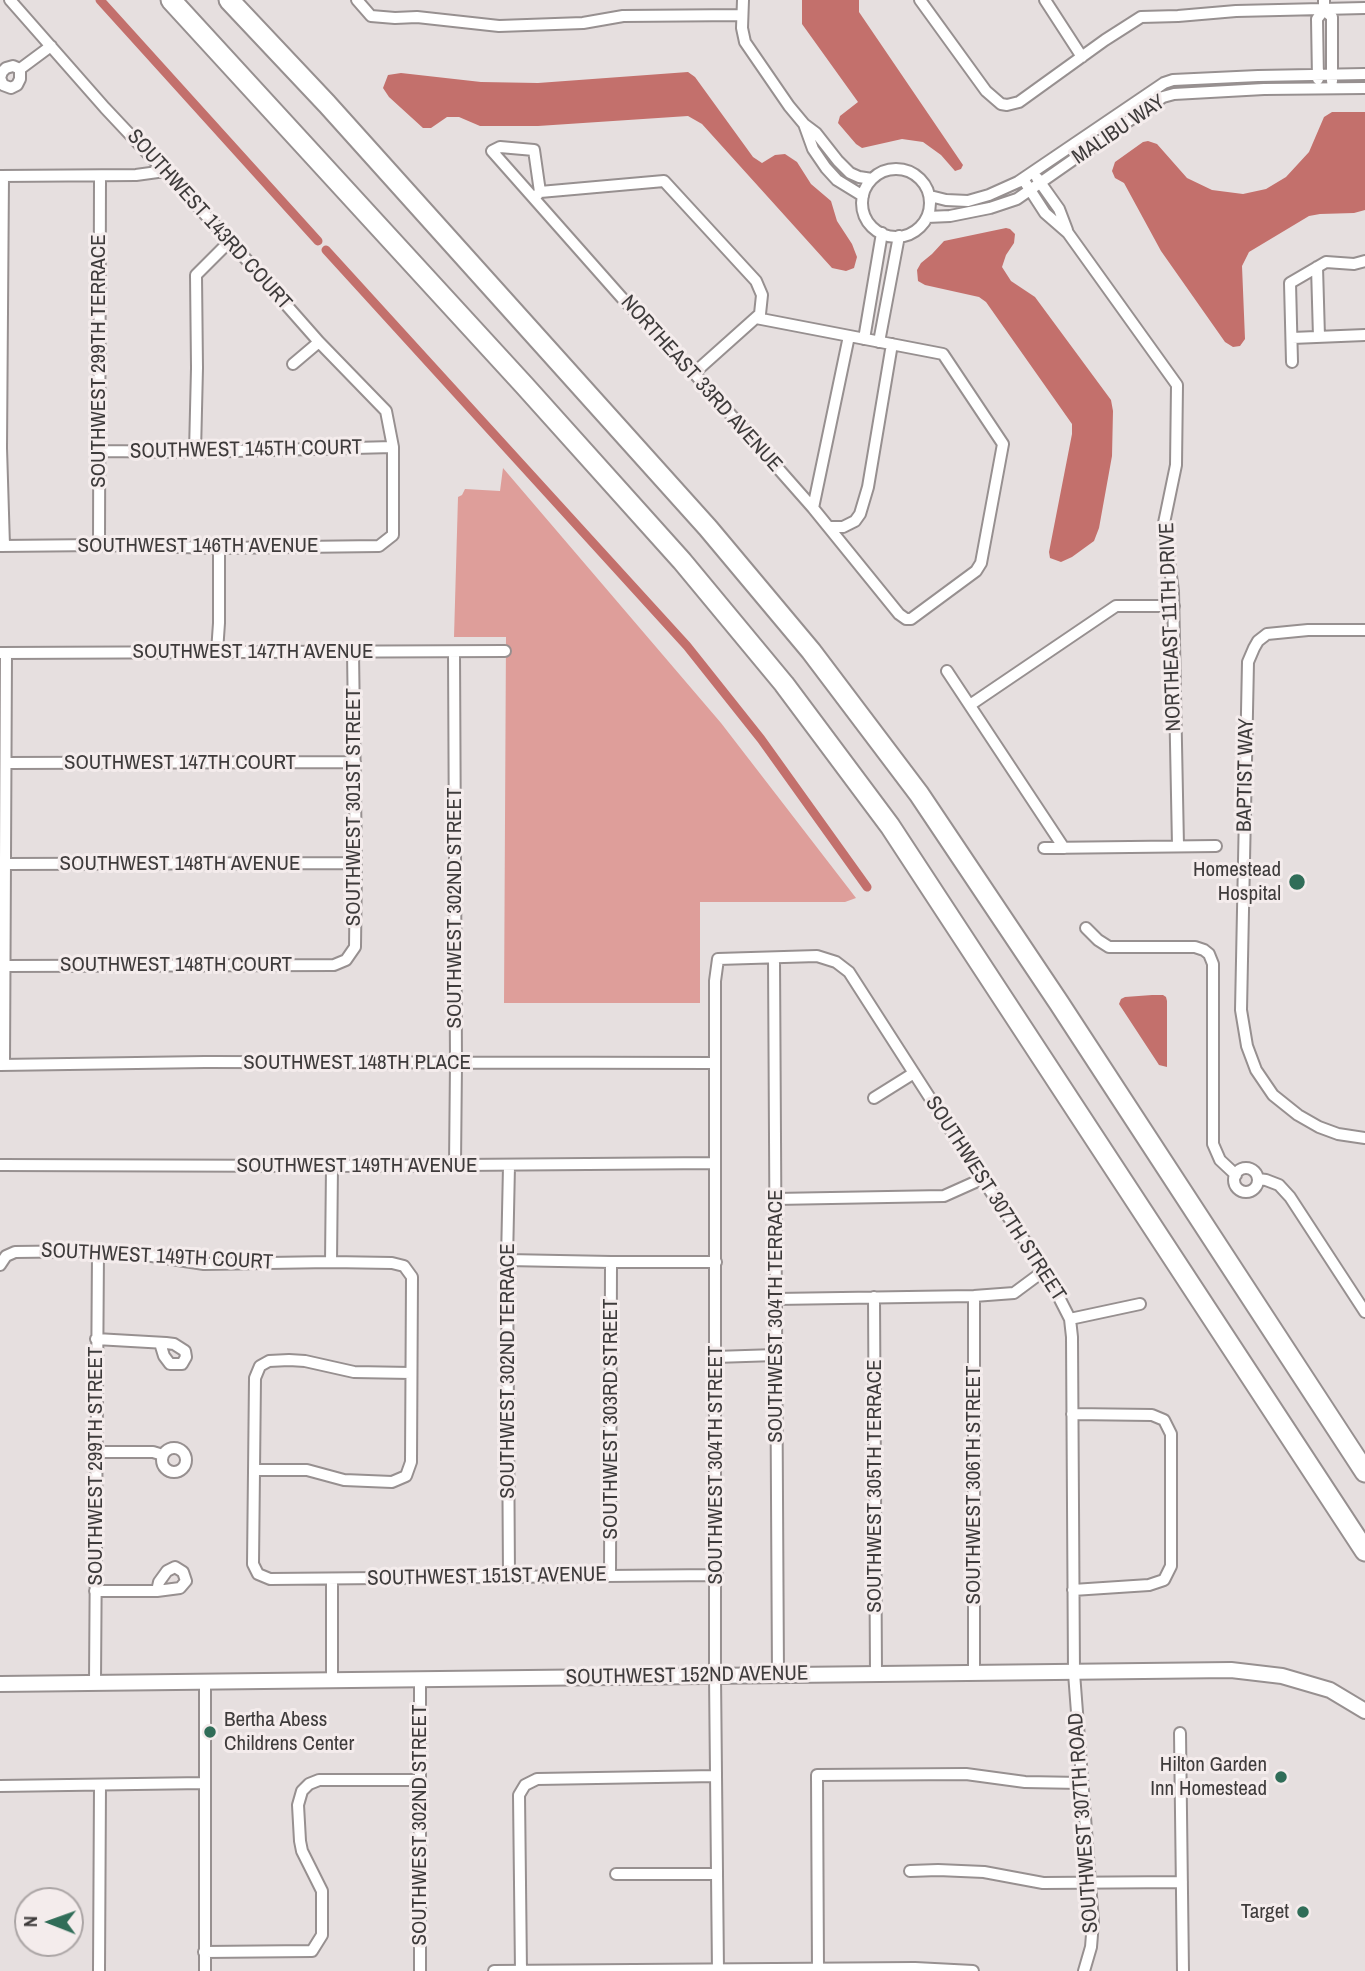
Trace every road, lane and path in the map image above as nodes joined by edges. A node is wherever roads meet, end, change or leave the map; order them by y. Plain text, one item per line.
1 (10, 0) edge
2 (171, 0) edge
3 (229, 0) edge
4 (357, 0) edge
5 (743, 0) edge
6 (920, 0) edge
7 (1045, 0) edge
8 (1324, 5) edge
9 (1365, 8) edge
10 (742, 15) junction
11 (51, 46) junction
12 (1082, 57) junction
13 (20, 69) dead end
14 (1332, 74) junction
15 (1365, 74) edge
16 (1318, 75) junction
17 (1365, 88) edge
18 (1318, 89) junction
19 (1332, 89) junction
20 (804, 124) junction
21 (165, 171) junction
22 (1034, 172) junction
23 (1, 176) edge
24 (100, 176) junction
25 (872, 178) junction
26 (1023, 179) junction
27 (1041, 183) junction
28 (1030, 191) junction
29 (537, 195) junction
30 (863, 196) junction
31 (930, 196) junction
32 (927, 217) junction
33 (882, 233) junction
34 (1068, 233) junction
35 (899, 236) junction
36 (230, 241) junction
37 (1365, 261) edge
38 (1317, 267) junction
39 (758, 316) junction
40 (1365, 335) edge
41 (849, 336) junction
42 (1319, 337) junction
43 (1292, 338) junction
44 (864, 339) junction
45 (878, 341) junction
46 (319, 342) junction
47 (892, 344) junction
48 (1292, 362) dead end
49 (293, 364) dead end
50 (694, 373) junction
51 (393, 447) junction
52 (99, 451) junction
53 (195, 452) junction
54 (813, 508) junction
55 (830, 527) junction
56 (393, 535) joint
57 (99, 545) junction
58 (2, 546) edge
59 (219, 548) junction
60 (1174, 606) junction
61 (1365, 630) edge
62 (505, 651) dead end
63 (217, 652) junction
64 (353, 652) junction
65 (454, 652) junction
66 (3, 653) edge
67 (947, 671) dead end
68 (970, 705) junction
69 (355, 762) junction
70 (6, 763) junction
71 (1178, 846) junction
72 (1216, 846) dead end
73 (1044, 848) dead end
74 (1064, 848) junction
75 (356, 863) junction
76 (5, 864) junction
77 (1086, 928) dead end
78 (774, 958) junction
79 (346, 960) joint
80 (5, 966) junction
81 (456, 1063) junction
82 (714, 1063) junction
83 (2, 1065) edge
84 (914, 1073) junction
85 (874, 1098) dead end
86 (1365, 1138) edge
87 (715, 1163) junction
88 (0, 1165) edge
89 (455, 1166) junction
90 (509, 1166) junction
91 (331, 1167) junction
92 (1236, 1175) junction
93 (982, 1179) junction
94 (1258, 1179) junction
95 (775, 1199) junction
96 (98, 1251) junction
97 (507, 1260) junction
98 (331, 1262) junction
99 (611, 1262) junction
100 (716, 1262) junction
101 (0, 1265) edge
102 (1045, 1270) junction
103 (974, 1296) junction
104 (874, 1297) junction
105 (776, 1299) junction
106 (1140, 1304) dead end
107 (1365, 1312) edge
108 (1070, 1319) junction
109 (96, 1339) junction
110 (160, 1343) dead end
111 (776, 1355) junction
112 (715, 1357) junction
113 (411, 1373) junction
114 (1072, 1414) junction
115 (97, 1452) junction
116 (163, 1455) dead end
117 (254, 1470) junction
118 (1365, 1472) edge
119 (1365, 1551) edge
120 (716, 1575) junction
121 (610, 1576) junction
122 (509, 1577) junction
123 (332, 1579) junction
124 (1073, 1590) junction
125 (95, 1591) junction
126 (157, 1591) dead end
127 (974, 1673) junction
128 (1074, 1673) junction
129 (876, 1674) junction
130 (778, 1675) junction
131 (715, 1676) junction
132 (419, 1678) junction
133 (332, 1680) junction
134 (95, 1682) junction
135 (205, 1682) junction
136 (0, 1684) edge
137 (1365, 1711) edge
138 (1180, 1732) dead end
139 (716, 1776) junction
140 (419, 1780) junction
141 (204, 1783) junction
142 (1081, 1783) junction
143 (100, 1785) junction
144 (0, 1786) edge
145 (910, 1871) dead end
146 (616, 1874) dead end
147 (717, 1874) junction
148 (1182, 1882) junction
149 (1090, 1883) junction
150 (204, 1952) junction
151 (718, 1970) edge
152 (818, 1970) edge
153 (915, 1970) edge
154 (99, 1971) edge
155 (205, 1971) edge
156 (420, 1971) edge
157 (494, 1971) edge
158 (521, 1971) edge
159 (973, 1971) edge
160 (1084, 1971) edge
161 (1183, 1971) edge

1 - 11 street, SOUTHWEST 143RD COURT
2 - 119 highway
3 - 118 highway
4 - 10 street
5 - 10 street
6 - 12 street
7 - 12 street
8 - 9 street
8 - 12 street
8 - 14 street
8 - 16 street
10 - 20 street
11 - 13 street
11 - 21 street, SOUTHWEST 143RD COURT
14 - 15 street, MALIBU WAY
14 - 16 street, MALIBU WAY
14 - 19 street
16 - 18 street
16 - 22 street, MALIBU WAY
17 - 19 street, MALIBU WAY
18 - 19 street, MALIBU WAY
18 - 27 street, MALIBU WAY
20 - 25 street
20 - 30 street
21 - 24 street
21 - 36 street, SOUTHWEST 143RD COURT
22 - 26 street, MALIBU WAY
22 - 27 street, NORTHEAST 11TH DRIVE
23 - 24 street
23 - 58 street
24 - 52 street, SOUTHWEST 299TH TERRACE
25 - 30 street
25 - 31 street
26 - 28 street, NORTHEAST 11TH DRIVE
26 - 31 street, MALIBU WAY
27 - 28 street, MALIBU WAY
27 - 34 street, NORTHEAST 11TH DRIVE
28 - 32 street, MALIBU WAY
28 - 34 street, NORTHEAST 11TH DRIVE
29 - 29 street, NORTHEAST 33RD AVENUE
29 - 39 street
29 - 50 street, NORTHEAST 33RD AVENUE
30 - 33 street
31 - 32 street
32 - 35 street
33 - 35 street
33 - 44 street
34 - 60 street, NORTHEAST 11TH DRIVE
35 - 45 street
36 - 46 street, SOUTHWEST 143RD COURT
36 - 53 street
37 - 38 street
38 - 42 street
38 - 43 street
39 - 41 street
39 - 50 street
40 - 42 street
41 - 44 street
41 - 54 street
42 - 43 street
43 - 48 street
44 - 45 street
45 - 47 street
46 - 49 street
46 - 51 street, SOUTHWEST 143RD COURT
47 - 55 street
47 - 55 street, NORTHEAST 33RD AVENUE
50 - 54 street, NORTHEAST 33RD AVENUE
51 - 53 street, SOUTHWEST 145TH COURT
51 - 56 street, SOUTHWEST 143RD COURT
52 - 53 street, SOUTHWEST 145TH COURT
52 - 57 street, SOUTHWEST 299TH TERRACE
54 - 55 street, NORTHEAST 33RD AVENUE
56 - 59 street, SOUTHWEST 146TH AVENUE
57 - 58 street, SOUTHWEST 146TH AVENUE
57 - 59 street, SOUTHWEST 146TH AVENUE
59 - 63 street
60 - 68 street
60 - 71 street, NORTHEAST 11TH DRIVE
61 - 86 street, BAPTIST WAY
62 - 65 street, SOUTHWEST 147TH AVENUE
63 - 64 street, SOUTHWEST 147TH AVENUE
63 - 66 street, SOUTHWEST 147TH AVENUE
64 - 65 street, SOUTHWEST 147TH AVENUE
64 - 69 street, SOUTHWEST 301ST STREET
65 - 81 street, SOUTHWEST 302ND STREET
66 - 70 street
67 - 68 street
68 - 74 street
69 - 70 street, SOUTHWEST 147TH COURT
69 - 75 street, SOUTHWEST 301ST STREET
70 - 76 street
71 - 72 street
71 - 74 street
73 - 74 street
75 - 76 street, SOUTHWEST 148TH AVENUE
75 - 79 street, SOUTHWEST 301ST STREET
76 - 80 street
77 - 92 street
78 - 82 street, SOUTHWEST 304TH STREET
78 - 84 street, SOUTHWEST 307TH STREET
78 - 95 street, SOUTHWEST 304TH TERRACE
79 - 80 street, SOUTHWEST 148TH COURT
80 - 83 street
81 - 82 street, SOUTHWEST 148TH PLACE
81 - 83 street, SOUTHWEST 148TH PLACE
81 - 89 street, SOUTHWEST 302ND STREET
82 - 87 street, SOUTHWEST 304TH STREET
84 - 85 street
84 - 93 street, SOUTHWEST 307TH STREET
87 - 90 street, SOUTHWEST 149TH AVENUE
87 - 100 street, SOUTHWEST 304TH STREET
88 - 91 street, SOUTHWEST 149TH AVENUE
89 - 90 street, SOUTHWEST 149TH AVENUE
89 - 91 street, SOUTHWEST 149TH AVENUE
90 - 97 street, SOUTHWEST 302ND TERRACE
91 - 98 street
92 - 94 street
92 - 94 street
93 - 95 street
93 - 102 street, SOUTHWEST 307TH STREET
94 - 107 street
95 - 105 street, SOUTHWEST 304TH TERRACE
96 - 98 street, SOUTHWEST 149TH COURT
96 - 101 street, SOUTHWEST 149TH COURT
96 - 109 street, SOUTHWEST 299TH STREET
97 - 99 street
97 - 122 street, SOUTHWEST 302ND TERRACE
98 - 113 street, SOUTHWEST 149TH COURT
99 - 100 street
99 - 121 street, SOUTHWEST 303RD STREET
100 - 112 street, SOUTHWEST 304TH STREET
102 - 103 street
102 - 108 street, SOUTHWEST 307TH STREET
103 - 104 street
103 - 127 street, SOUTHWEST 306TH STREET
104 - 105 street
104 - 129 street, SOUTHWEST 305TH TERRACE
105 - 111 street, SOUTHWEST 304TH TERRACE
106 - 108 street
108 - 114 street, SOUTHWEST 307TH STREET
109 - 110 street
109 - 115 street, SOUTHWEST 299TH STREET
111 - 112 street
111 - 130 street, SOUTHWEST 304TH TERRACE
112 - 120 street, SOUTHWEST 304TH STREET
113 - 117 street
113 - 117 street
114 - 124 street, SOUTHWEST 307TH STREET
114 - 124 street
115 - 116 street
115 - 125 street, SOUTHWEST 299TH STREET
117 - 123 street, SOUTHWEST 151ST AVENUE
120 - 121 street, SOUTHWEST 151ST AVENUE
120 - 131 street, SOUTHWEST 304TH STREET
121 - 122 street, SOUTHWEST 151ST AVENUE
122 - 123 street, SOUTHWEST 151ST AVENUE
123 - 133 street
124 - 128 street, SOUTHWEST 307TH STREET
125 - 126 street
125 - 134 street, SOUTHWEST 299TH STREET
127 - 128 street, SOUTHWEST 152ND AVENUE
127 - 129 street, SOUTHWEST 152ND AVENUE
128 - 137 street, SOUTHWEST 152ND AVENUE
128 - 142 street, SOUTHWEST 307TH ROAD
129 - 130 street, SOUTHWEST 152ND AVENUE
130 - 131 street, SOUTHWEST 152ND AVENUE
131 - 132 street, SOUTHWEST 152ND AVENUE
131 - 139 street, SOUTHWEST 304TH STREET
132 - 133 street, SOUTHWEST 152ND AVENUE
132 - 140 street, SOUTHWEST 302ND STREET
133 - 135 street, SOUTHWEST 152ND AVENUE
134 - 135 street, SOUTHWEST 152ND AVENUE
134 - 136 street, SOUTHWEST 152ND AVENUE
135 - 141 street
138 - 148 street
139 - 147 street, SOUTHWEST 304TH STREET
139 - 158 street
140 - 150 street
140 - 156 street, SOUTHWEST 302ND STREET
141 - 143 street
141 - 150 street
142 - 149 street, SOUTHWEST 307TH ROAD
142 - 152 street
143 - 144 street
143 - 154 street
145 - 149 street
146 - 147 street
147 - 151 street, SOUTHWEST 304TH STREET
148 - 149 street
148 - 161 street
149 - 160 street, SOUTHWEST 307TH ROAD
150 - 155 street
151 - 152 street
151 - 158 street
152 - 153 street
153 - 159 street
157 - 158 street

